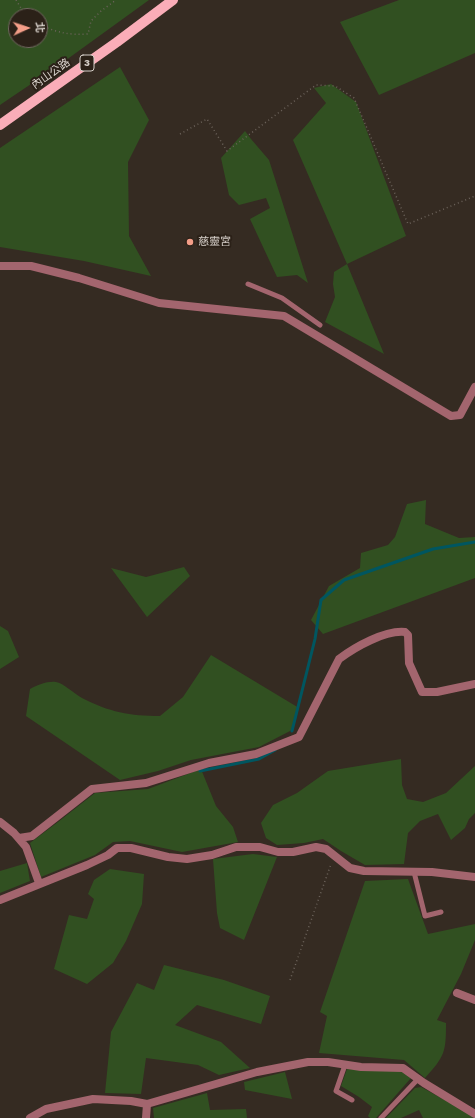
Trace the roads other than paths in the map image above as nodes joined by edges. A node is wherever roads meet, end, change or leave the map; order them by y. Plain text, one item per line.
1 (173, 0) edge
2 (0, 125) edge
3 (0, 266) edge
4 (248, 284) dead end
5 (320, 325) dead end
6 (475, 387) edge
7 (475, 684) edge
8 (0, 822) edge
9 (19, 838) junction
10 (414, 872) junction
11 (475, 877) edge
12 (39, 883) junction
13 (0, 900) edge
14 (441, 912) dead end
15 (457, 993) dead end
16 (475, 1000) edge
17 (345, 1065) junction
18 (418, 1079) junction
19 (352, 1100) dead end
20 (147, 1104) junction
21 (475, 1114) edge
22 (30, 1118) edge
23 (146, 1118) edge
24 (380, 1118) edge

1 - 2 main road, 內山公路 / 3
3 - 6 street
4 - 5 lane
7 - 9 street
8 - 9 street
9 - 12 street
10 - 11 street
10 - 12 street
10 - 14 lane
12 - 13 street
15 - 16 street
17 - 18 street
17 - 19 lane
17 - 20 street
18 - 21 street
18 - 24 lane
20 - 22 street
20 - 23 street

